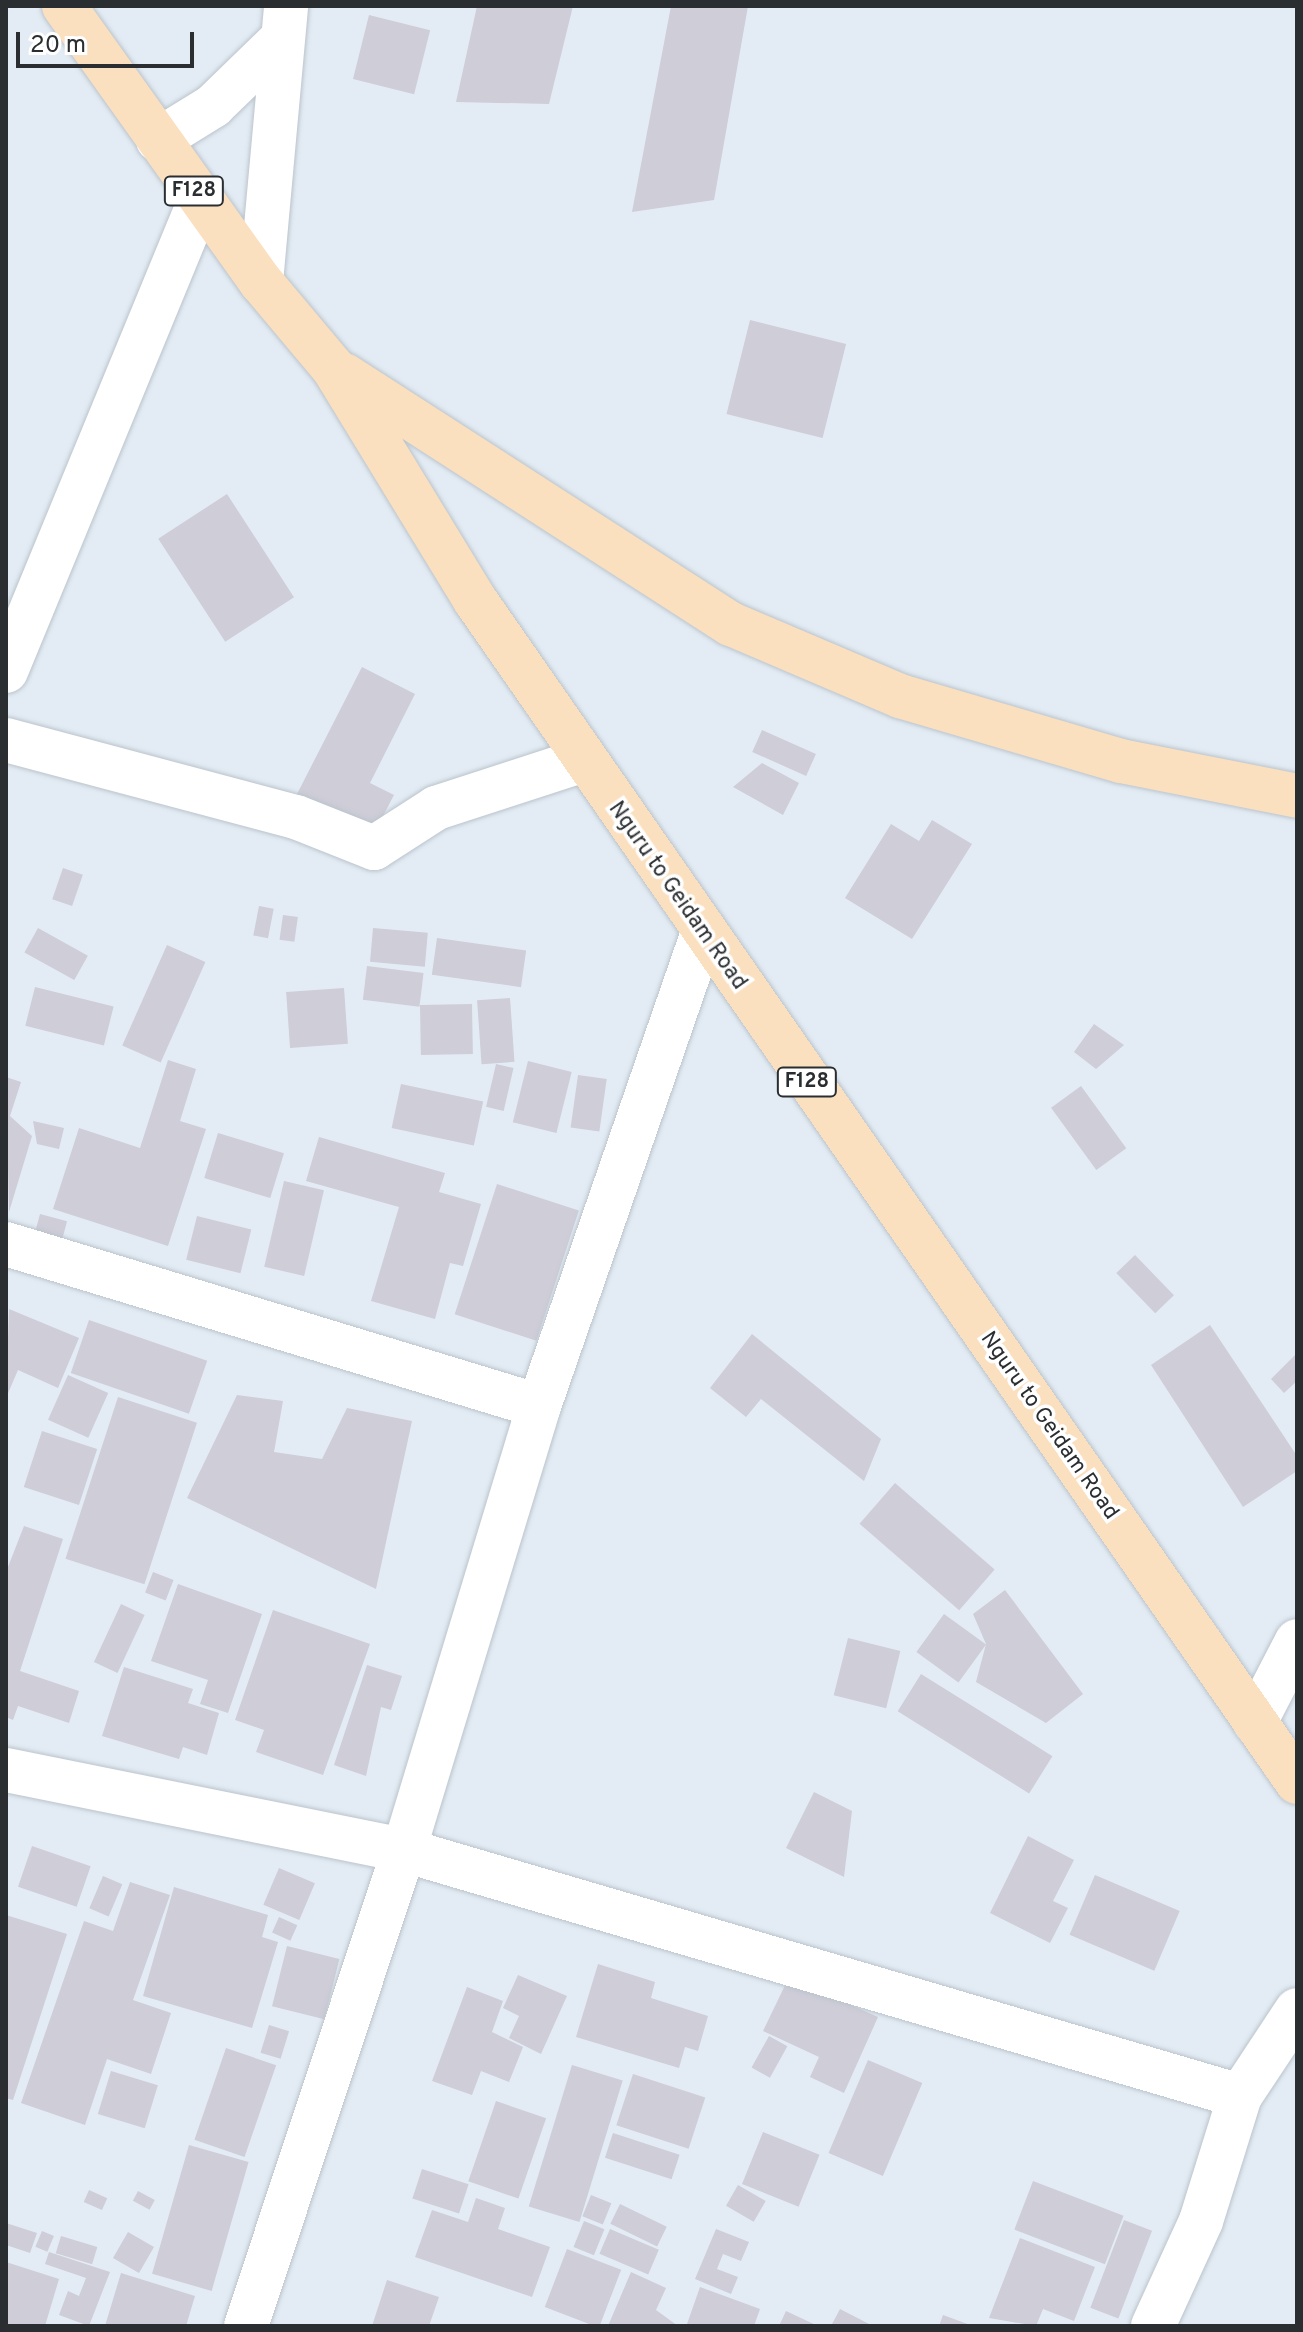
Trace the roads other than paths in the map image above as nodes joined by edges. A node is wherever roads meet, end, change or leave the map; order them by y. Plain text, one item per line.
1 (64, 6) edge
2 (284, 23) edge
3 (158, 140) junction
4 (200, 200) junction
5 (261, 282) junction
6 (334, 369) junction
7 (6, 671) edge
8 (6, 740) edge
9 (584, 760) junction
10 (1297, 796) edge
11 (702, 934) junction
12 (6, 1244) edge
13 (539, 1406) junction
14 (1297, 1641) edge
15 (1255, 1722) junction
16 (6, 1770) edge
17 (1297, 1782) edge
18 (404, 1850) junction
19 (1297, 2010) edge
20 (1240, 2096) junction
21 (246, 2326) edge
22 (1153, 2326) edge

1 - 3 main road, Nguru to Geidam Road / F128
2 - 3 street
2 - 5 street
3 - 4 main road, Nguru to Geidam Road / F128
4 - 5 main road, Nguru to Geidam Road / F128
4 - 7 street
5 - 6 main road, Nguru to Geidam Road / F128
6 - 9 main road, Nguru to Geidam Road / F128
6 - 10 main road
8 - 9 street
9 - 11 main road, Nguru to Geidam Road / F128
11 - 13 street
11 - 15 main road, Nguru to Geidam Road / F128
12 - 13 street
13 - 18 street
14 - 15 street
15 - 17 main road, Nguru to Geidam Road / F128
16 - 18 street
18 - 20 street
18 - 21 street
19 - 20 street
20 - 22 street

